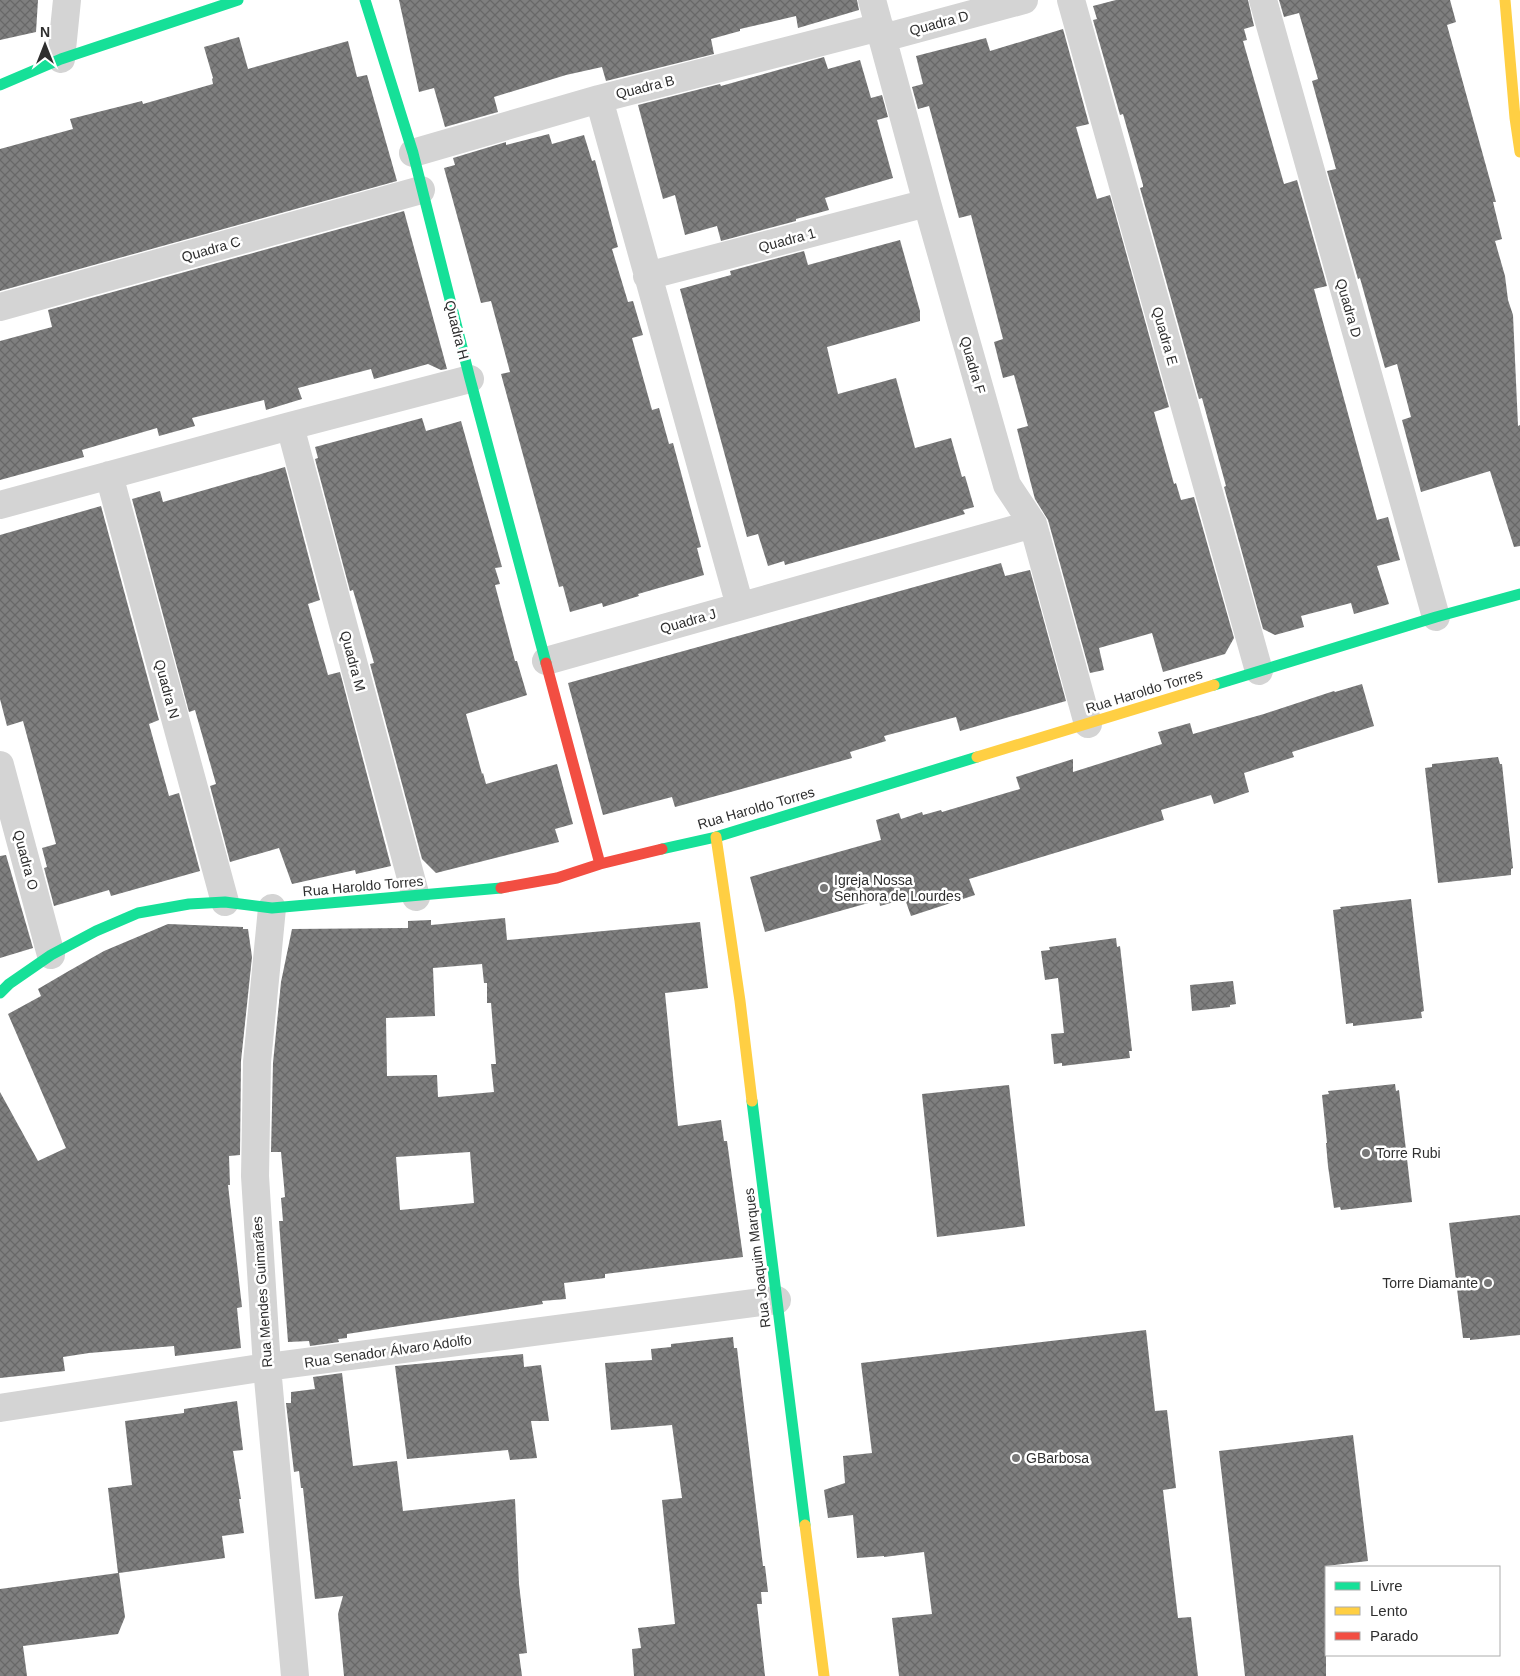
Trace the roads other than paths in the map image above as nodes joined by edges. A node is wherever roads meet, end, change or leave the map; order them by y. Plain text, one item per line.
1 (67, 0) edge
2 (238, 0) edge
3 (365, 0) edge
4 (872, 0) edge
5 (1024, 0) edge
6 (1071, 0) edge
7 (1262, 0) edge
8 (1505, 0) edge
9 (881, 33) junction
10 (61, 59) junction
11 (0, 85) edge
12 (599, 99) junction
13 (1520, 152) edge
14 (413, 153) junction
15 (421, 190) junction
16 (926, 203) junction
17 (647, 276) junction
18 (0, 307) edge
19 (470, 379) junction
20 (290, 426) junction
21 (109, 475) junction
22 (0, 505) edge
23 (1033, 524) junction
24 (1520, 594) edge
25 (740, 606) junction
26 (1436, 617) junction
27 (546, 661) junction
28 (1259, 672) junction
29 (1088, 724) junction
30 (0, 765) edge
31 (716, 837) junction
32 (600, 864) junction
33 (416, 897) junction
34 (225, 902) junction
35 (272, 908) junction
36 (52, 955) junction
37 (0, 993) edge
38 (777, 1300) junction
39 (267, 1367) junction
40 (0, 1408) edge
41 (295, 1676) edge
42 (824, 1676) edge

1 - 10 street
2 - 10 street
3 - 14 street, Quadra H
4 - 9 street, Quadra F
5 - 9 street, Quadra D
6 - 28 street, Quadra E
7 - 26 street, Quadra D
8 - 13 street
9 - 12 street, Quadra B
9 - 16 street, Quadra F
10 - 11 street
12 - 14 street, Quadra B
12 - 17 street
14 - 15 street, Quadra H
15 - 18 street, Quadra C
15 - 19 street, Quadra H
16 - 17 street, Quadra 1
16 - 23 street, Quadra F
17 - 25 street
19 - 20 street
19 - 27 street, Quadra H
20 - 21 street
20 - 33 street, Quadra M
21 - 22 street
21 - 34 street, Quadra N
23 - 25 street, Quadra J
23 - 29 street, Quadra F
24 - 26 street, Rua Haroldo Torres
25 - 27 street, Quadra J
26 - 28 street, Rua Haroldo Torres
27 - 32 street
28 - 29 street, Rua Haroldo Torres
29 - 31 street, Rua Haroldo Torres
30 - 36 street, Quadra O
31 - 32 street, Rua Haroldo Torres
31 - 38 street, Rua Joaquim Marques
32 - 33 street, Rua Haroldo Torres
33 - 35 street, Rua Haroldo Torres
34 - 35 street, Rua Haroldo Torres
34 - 36 street, Rua Haroldo Torres
35 - 39 street, Rua Mendes Guimarães
36 - 37 street, Rua Haroldo Torres
38 - 39 street, Rua Senador Álvaro Adolfo
38 - 42 street, Rua Joaquim Marques
39 - 40 street, Rua Senador Álvaro Adolfo
39 - 41 street, Rua Mendes Guimarães

